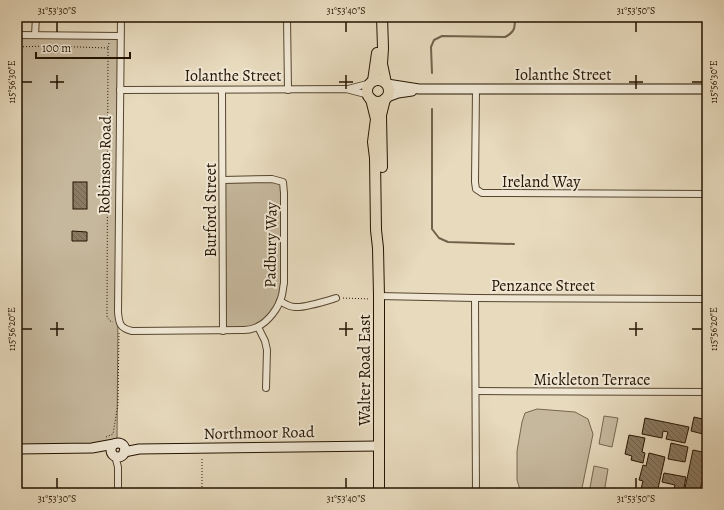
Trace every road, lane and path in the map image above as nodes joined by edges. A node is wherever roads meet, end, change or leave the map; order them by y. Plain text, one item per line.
1 (36, 17) edge
2 (121, 17) edge
3 (287, 17) edge
4 (376, 17) edge
5 (382, 17) edge
6 (17, 35) edge
7 (35, 35) junction
8 (120, 36) junction
9 (110, 38) dead end
10 (17, 47) edge
11 (108, 48) junction
12 (372, 82) junction
13 (386, 84) junction
14 (346, 89) junction
15 (707, 89) edge
16 (120, 90) junction
17 (222, 90) junction
18 (288, 90) junction
19 (419, 90) junction
20 (476, 90) junction
21 (370, 97) junction
22 (386, 98) junction
23 (223, 180) junction
24 (707, 194) edge
25 (378, 248) junction
26 (336, 298) joint
27 (375, 298) junction
28 (475, 298) junction
29 (707, 299) edge
30 (280, 301) junction
31 (120, 324) junction
32 (258, 327) junction
33 (223, 331) junction
34 (266, 388) dead end
35 (476, 391) junction
36 (707, 392) edge
37 (105, 440) dead end
38 (378, 446) junction
39 (202, 448) junction
40 (17, 449) edge
41 (118, 451) junction
42 (118, 493) edge
43 (202, 493) edge
44 (379, 493) edge
45 (476, 493) edge

1 - 7 street
2 - 8 street, Robinson Road
3 - 18 street
4 - 12 main road
5 - 13 main road
6 - 7 street
7 - 8 street
8 - 16 street, Robinson Road
9 - 11 path
10 - 11 path
11 - 31 path
12 - 13 main road
12 - 14 street, Iolanthe Street
12 - 21 main road
13 - 19 street, Iolanthe Street
13 - 22 main road
14 - 18 street, Iolanthe Street
14 - 21 street, Iolanthe Street
15 - 20 street, Iolanthe Street
16 - 17 street, Iolanthe Street
16 - 31 street, Robinson Road
17 - 18 street, Iolanthe Street
17 - 23 street, Burford Street
19 - 20 street, Iolanthe Street
19 - 22 street, Iolanthe Street
20 - 24 street, Ireland Way
21 - 22 main road
21 - 25 main road, Walter Road East
22 - 25 main road, Walter Road East
23 - 30 street, Padbury Way
23 - 33 street, Burford Street
25 - 27 main road, Walter Road East
26 - 27 path
26 - 30 street
27 - 28 street, Penzance Street
27 - 38 main road, Walter Road East
28 - 29 street, Penzance Street
28 - 35 street
30 - 32 street, Padbury Way
31 - 33 street
31 - 37 path
32 - 33 street
32 - 34 street
35 - 36 street, Mickleton Terrace
35 - 45 street
38 - 39 street, Northmoor Road
38 - 44 main road, Walter Road East
39 - 41 street, Northmoor Road
39 - 43 path
40 - 41 street
41 - 42 street

